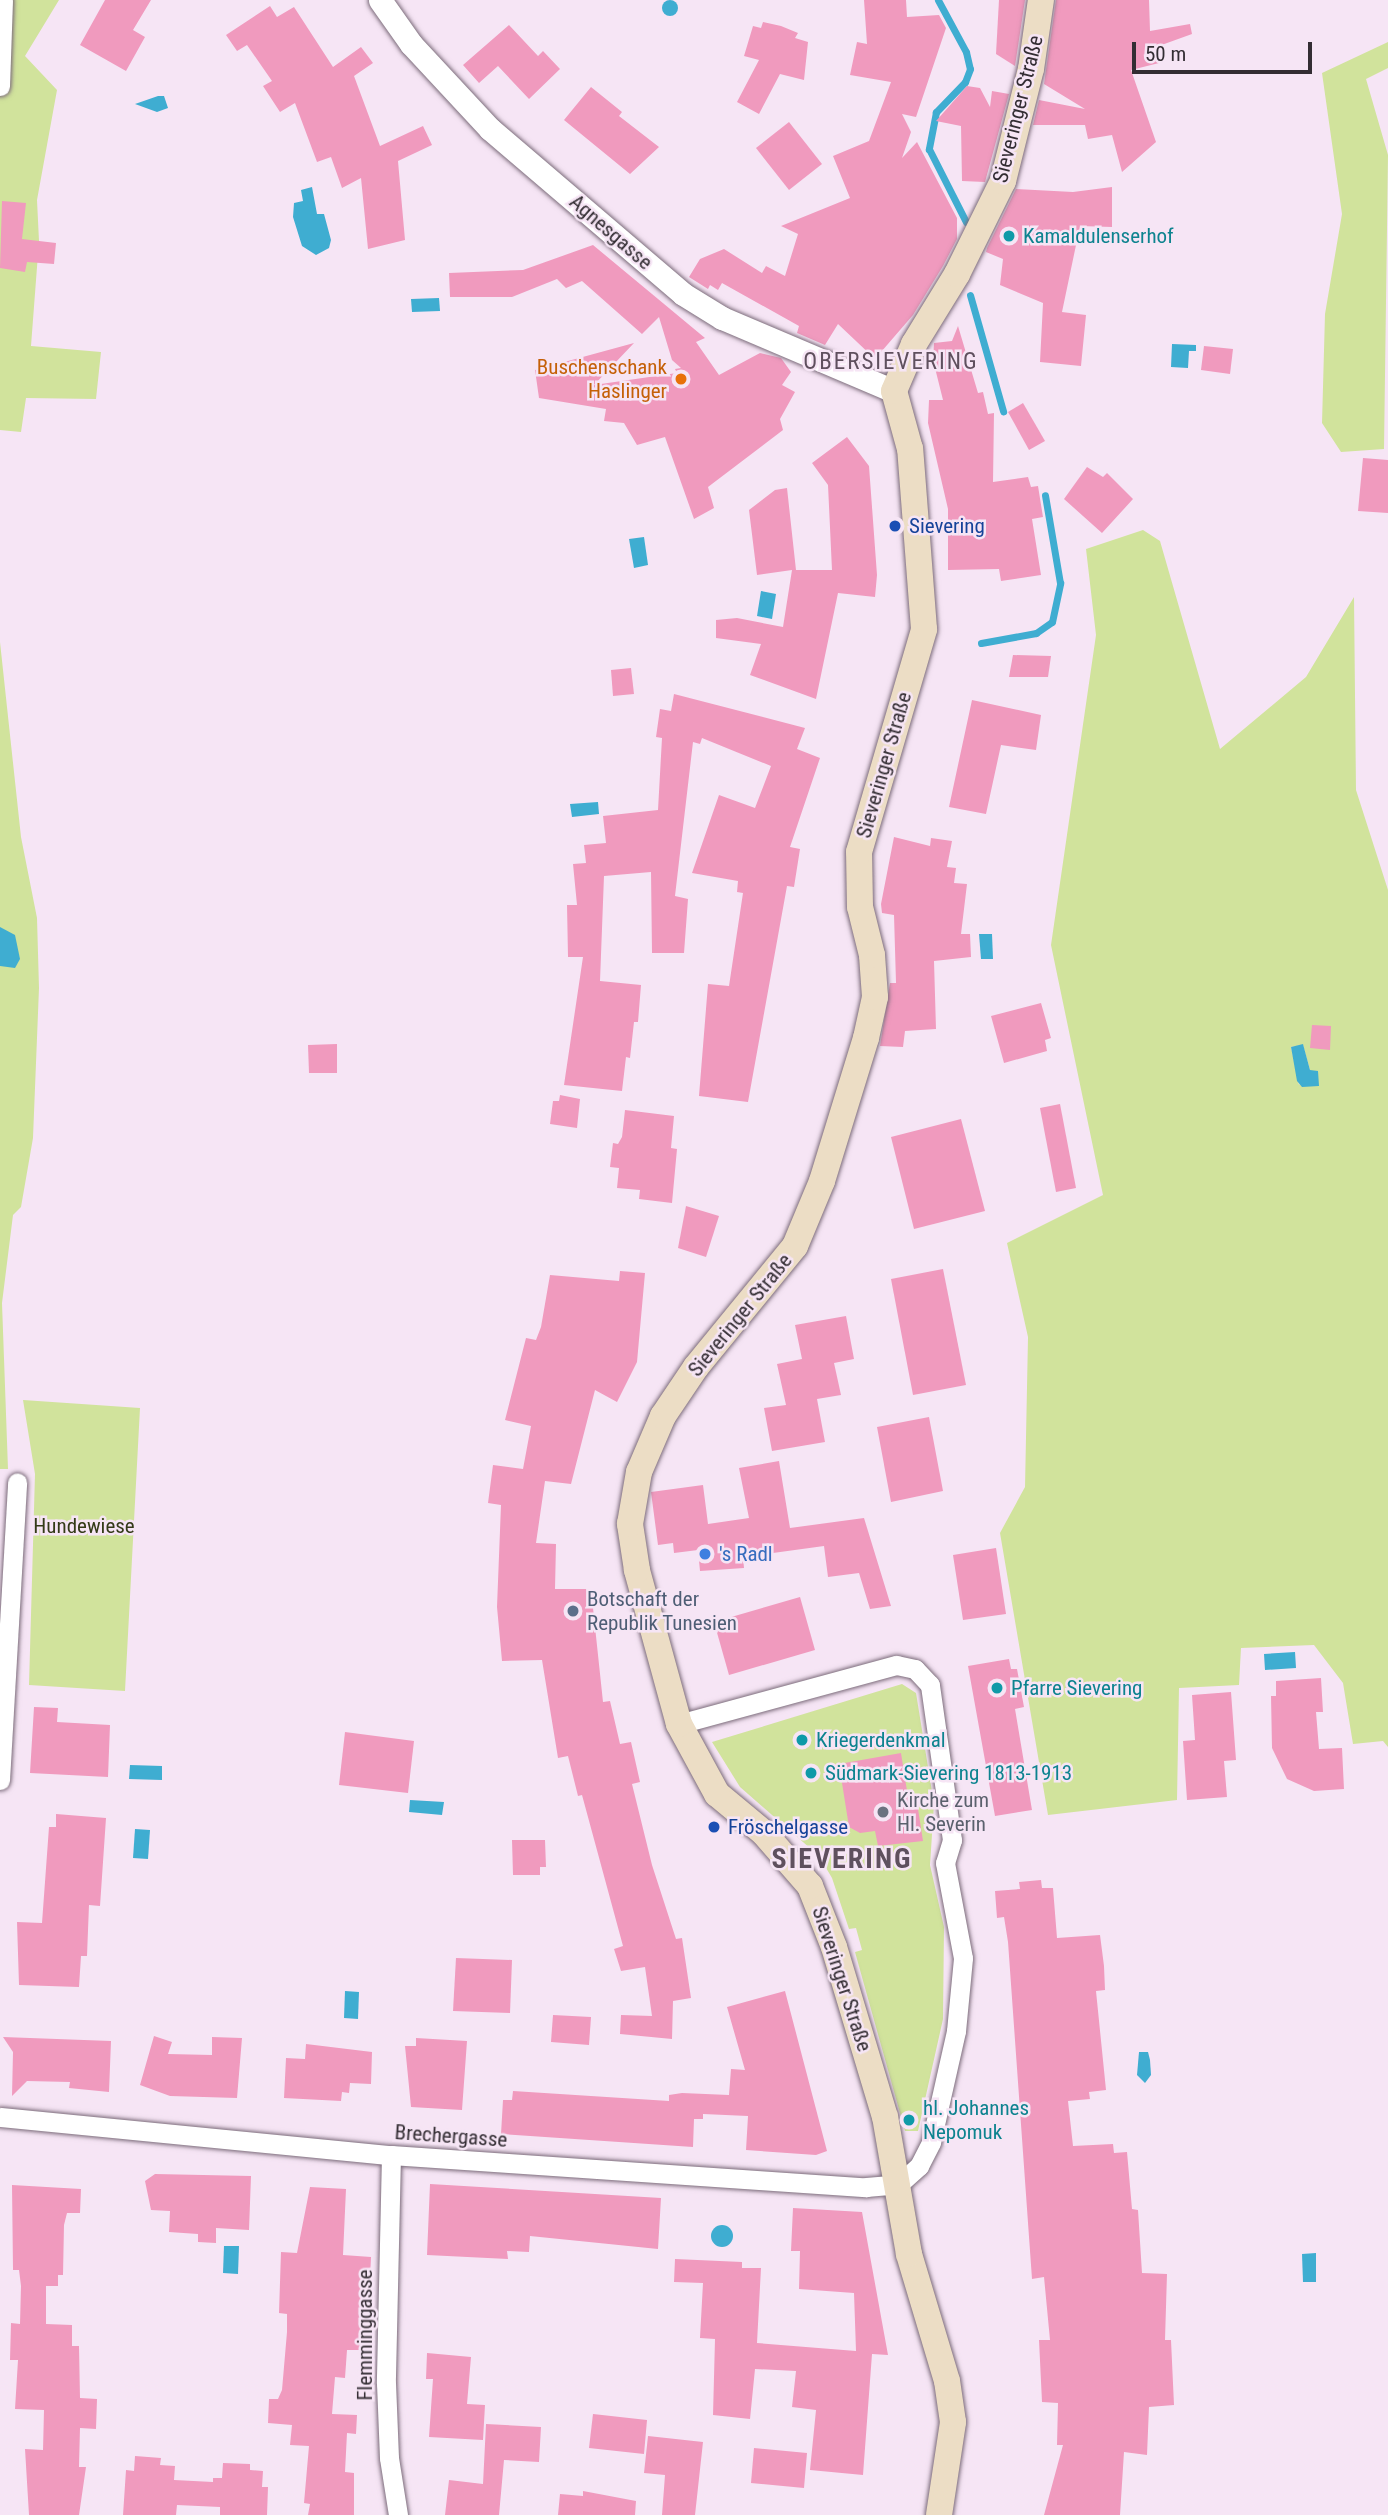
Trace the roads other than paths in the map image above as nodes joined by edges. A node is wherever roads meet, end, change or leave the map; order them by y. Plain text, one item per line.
1 (3, 0) edge
2 (380, 0) edge
3 (1041, 0) edge
4 (0, 86) edge
5 (894, 391) junction
6 (17, 1482) dead end
7 (678, 1724) junction
8 (0, 1780) edge
9 (0, 2117) edge
10 (391, 2155) junction
11 (900, 2184) junction
12 (398, 2515) edge
13 (939, 2515) edge

1 - 4 street
2 - 5 street, Agnesgasse
3 - 5 main road, Sieveringer Straße
5 - 7 main road, Sieveringer Straße
6 - 8 street
7 - 11 main road, Sieveringer Straße
7 - 11 street
9 - 10 street, Brechergasse
10 - 11 street, Brechergasse
10 - 12 street, Flemminggasse
11 - 13 main road, Sieveringer Straße

